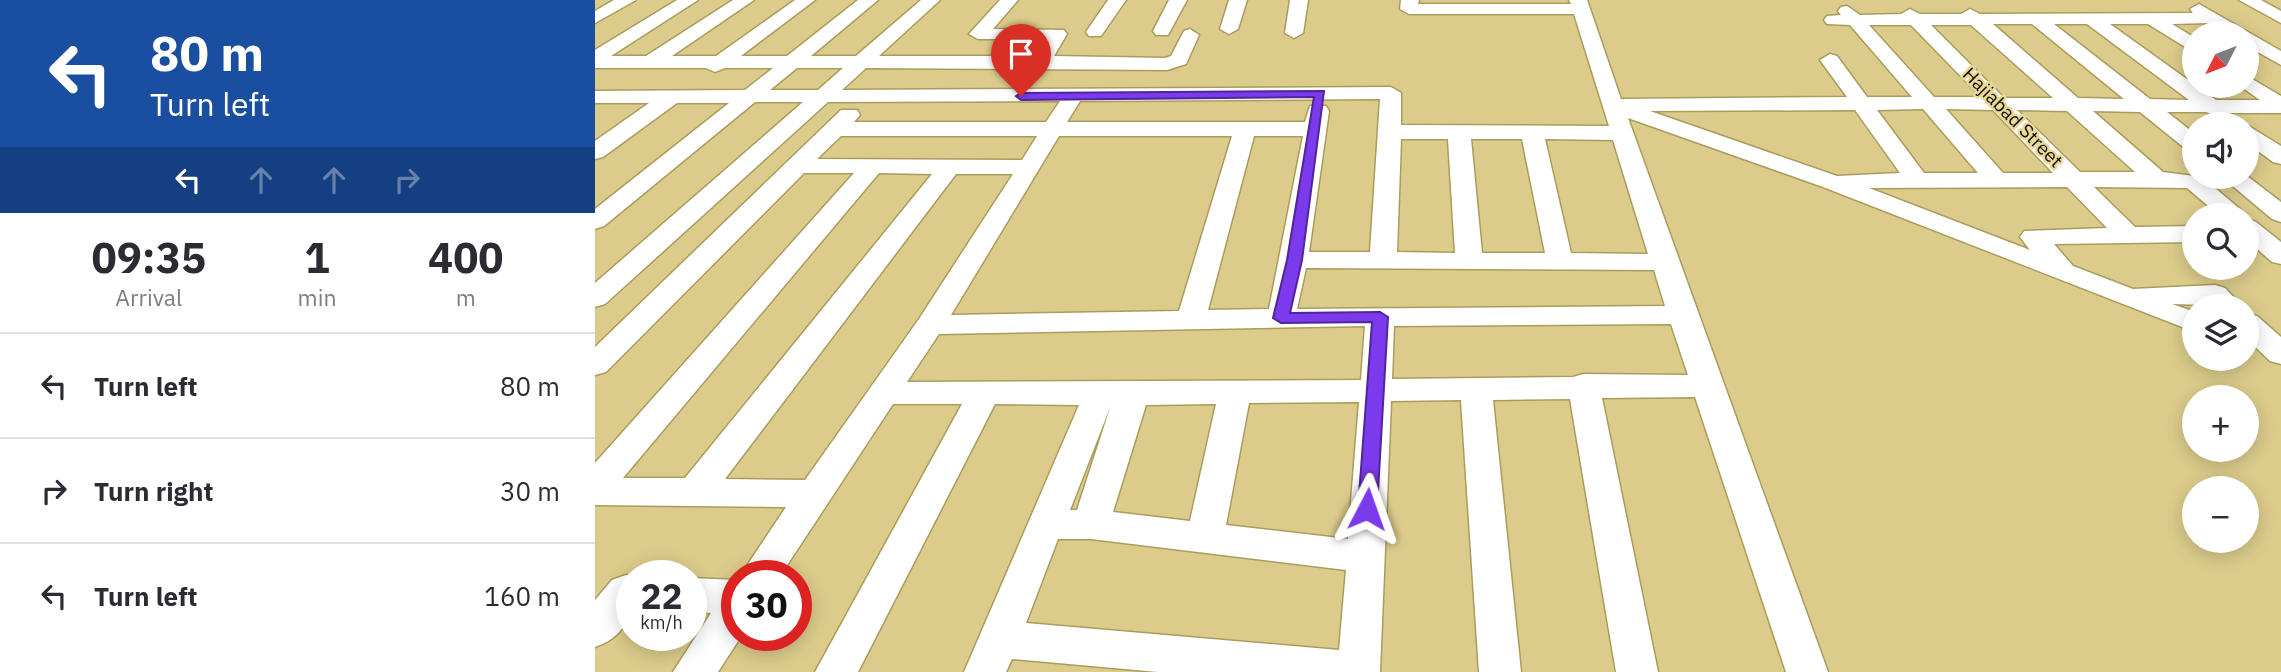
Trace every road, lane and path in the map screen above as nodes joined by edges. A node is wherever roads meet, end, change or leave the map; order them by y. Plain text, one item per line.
1 (627, 0) edge
2 (689, 0) edge
3 (745, 0) edge
4 (806, 0) edge
5 (869, 0) edge
6 (931, 0) edge
7 (1009, 0) edge
8 (1117, 0) edge
9 (1178, 0) edge
10 (1238, 0) edge
11 (1299, 0) edge
12 (1410, 0) edge
13 (1838, 0) edge
14 (1895, 0) edge
15 (1954, 0) edge
16 (2011, 0) edge
17 (2066, 0) edge
18 (2124, 0) edge
19 (2184, 0) edge
20 (2248, 0) edge
21 (1450, 4) edge
22 (1538, 5) edge
23 (1580, 5) edge
24 (1498, 10) edge
25 (595, 18) edge
26 (2215, 18) junction
27 (2281, 18) edge
28 (2092, 19) junction
29 (2152, 19) junction
30 (1833, 20) dead end
31 (1856, 20) junction
32 (1917, 21) junction
33 (1978, 21) junction
34 (2039, 21) junction
35 (2220, 21) edge
36 (1229, 29) dead end
37 (1162, 31) dead end
38 (1451, 31) dead end
39 (1095, 32) dead end
40 (1294, 33) dead end
41 (1191, 35) dead end
42 (2182, 39) edge
43 (2259, 45) edge
44 (2281, 59) edge
45 (595, 60) edge
46 (1830, 60) dead end
47 (651, 62) junction
48 (1041, 62) junction
49 (718, 63) junction
50 (791, 63) junction
51 (859, 63) junction
52 (2259, 90) edge
53 (1321, 94) junction
54 (1073, 96) junction
55 (671, 97) junction
56 (749, 97) junction
57 (821, 97) junction
58 (597, 98) edge
59 (866, 98) junction
60 (1861, 103) junction
61 (1930, 103) junction
62 (2001, 104) junction
63 (2073, 105) junction
64 (2146, 106) junction
65 (2281, 106) edge
66 (2212, 107) junction
67 (2219, 112) edge
68 (1616, 119) junction
69 (834, 129) junction
70 (1053, 129) junction
71 (1245, 129) junction
72 (1315, 129) junction
73 (1389, 132) junction
74 (1459, 132) junction
75 (1532, 132) junction
76 (2182, 135) edge
77 (2259, 141) edge
78 (595, 152) edge
79 (2281, 157) edge
80 (797, 166) junction
81 (873, 166) junction
82 (950, 166) junction
83 (1029, 167) junction
84 (1995, 178) junction
85 (2157, 178) junction
86 (2076, 179) junction
87 (1917, 180) junction
88 (2182, 180) edge
89 (1831, 182) junction
90 (2203, 189) edge
91 (2250, 189) edge
92 (2220, 203) edge
93 (2281, 214) edge
94 (595, 220) edge
95 (2182, 234) edge
96 (2128, 235) junction
97 (2259, 237) edge
98 (2281, 256) edge
99 (1294, 260) junction
100 (1383, 260) junction
101 (1469, 262) junction
102 (1560, 262) junction
103 (1666, 262) junction
104 (2067, 275) junction
105 (2182, 295) edge
106 (2122, 297) junction
107 (595, 299) edge
108 (661, 300) junction
109 (1682, 315) junction
110 (1380, 317) junction
111 (1281, 318) junction
112 (2182, 318) edge
113 (1191, 320) junction
114 (930, 325) junction
115 (2259, 334) edge
116 (2259, 347) edge
117 (2281, 355) edge
118 (595, 365) edge
119 (1583, 385) junction
120 (1708, 386) junction
121 (1476, 388) junction
122 (1377, 389) junction
123 (985, 392) junction
124 (1234, 392) junction
125 (883, 393) junction
126 (1117, 393) junction
127 (595, 489) edge
128 (695, 492) junction
129 (815, 494) junction
130 (1091, 524) junction
131 (1048, 525) junction
132 (1205, 537) junction
133 (1364, 557) junction
134 (770, 560) edge
135 (616, 595) edge
136 (595, 629) edge
137 (721, 632) edge
138 (992, 656) edge
139 (1359, 671) edge
140 (694, 672) edge
141 (837, 672) edge
142 (1500, 672) edge
143 (1637, 672) edge
144 (1807, 672) edge

1 - 25 street
2 - 45 street
3 - 47 street
4 - 49 street
5 - 50 street
6 - 51 street
7 - 48 street
8 - 39 street
9 - 37 street
10 - 36 street
11 - 40 street
12 - 21 street
13 - 31 street
14 - 32 street, Hajiabad Street
15 - 33 street
16 - 34 street
17 - 28 street
18 - 29 street
19 - 26 street
20 - 27 street
21 - 24 street
21 - 38 street
22 - 23 street
22 - 24 street
23 - 68 street
26 - 29 street
26 - 35 street
28 - 29 street
28 - 34 street
28 - 66 street
29 - 42 street
30 - 31 street
31 - 32 street
31 - 61 street
32 - 33 street
32 - 62 street, Hajiabad Street
33 - 34 street
33 - 63 street
34 - 64 street
41 - 48 street
43 - 44 street
45 - 47 street
46 - 60 street
47 - 49 street
47 - 58 street
48 - 51 street
49 - 50 street
49 - 55 street
50 - 51 street
50 - 56 street
51 - 57 street
52 - 65 street
53 - 54 street
53 - 72 street
53 - 73 street
54 - 59 street
54 - 70 street
55 - 56 street
55 - 58 street
55 - 78 street
56 - 57 street
56 - 94 street
57 - 59 street
57 - 107 street
59 - 69 street
60 - 61 street
60 - 68 street
60 - 87 street
61 - 62 street
61 - 84 street
62 - 63 street
62 - 86 street, Hajiabad Street
63 - 64 street
63 - 85 street
64 - 66 street
64 - 76 street
65 - 66 street
66 - 67 street
68 - 75 street
68 - 89 street
68 - 103 street
69 - 70 street
69 - 80 street
70 - 71 street
70 - 83 street
71 - 72 street
71 - 113 street
72 - 99 street
73 - 74 street
73 - 100 street
74 - 75 street
74 - 101 street
75 - 102 street
77 - 79 street
80 - 81 street
80 - 108 street
81 - 82 street
81 - 127 street
82 - 83 street
82 - 128 street
83 - 114 street
84 - 86 street
84 - 87 street
85 - 86 street
85 - 88 street
86 - 96 street, Hajiabad Street
87 - 89 street
89 - 104 street
90 - 92 street
91 - 93 street
95 - 96 street
96 - 104 street
97 - 98 street
99 - 100 street
99 - 111 street
100 - 101 street
101 - 102 street
102 - 103 street
103 - 109 street
104 - 106 street
105 - 106 street
106 - 112 street
107 - 108 street
108 - 118 street
109 - 110 street
109 - 120 street
110 - 111 street
110 - 122 street
111 - 113 street
113 - 114 street
114 - 125 street
115 - 117 street
116 - 117 street
119 - 120 street
119 - 121 street
119 - 143 street
120 - 144 street
121 - 122 street
121 - 142 street
122 - 124 street
122 - 133 street
123 - 125 street
123 - 126 street
123 - 141 street
124 - 126 street
124 - 132 street
125 - 129 street
126 - 130 street
126 - 131 street
127 - 128 street
128 - 129 street
129 - 134 street
130 - 131 street
130 - 132 street
131 - 138 street
132 - 133 street
133 - 139 street
135 - 136 street
137 - 140 street
138 - 139 street

